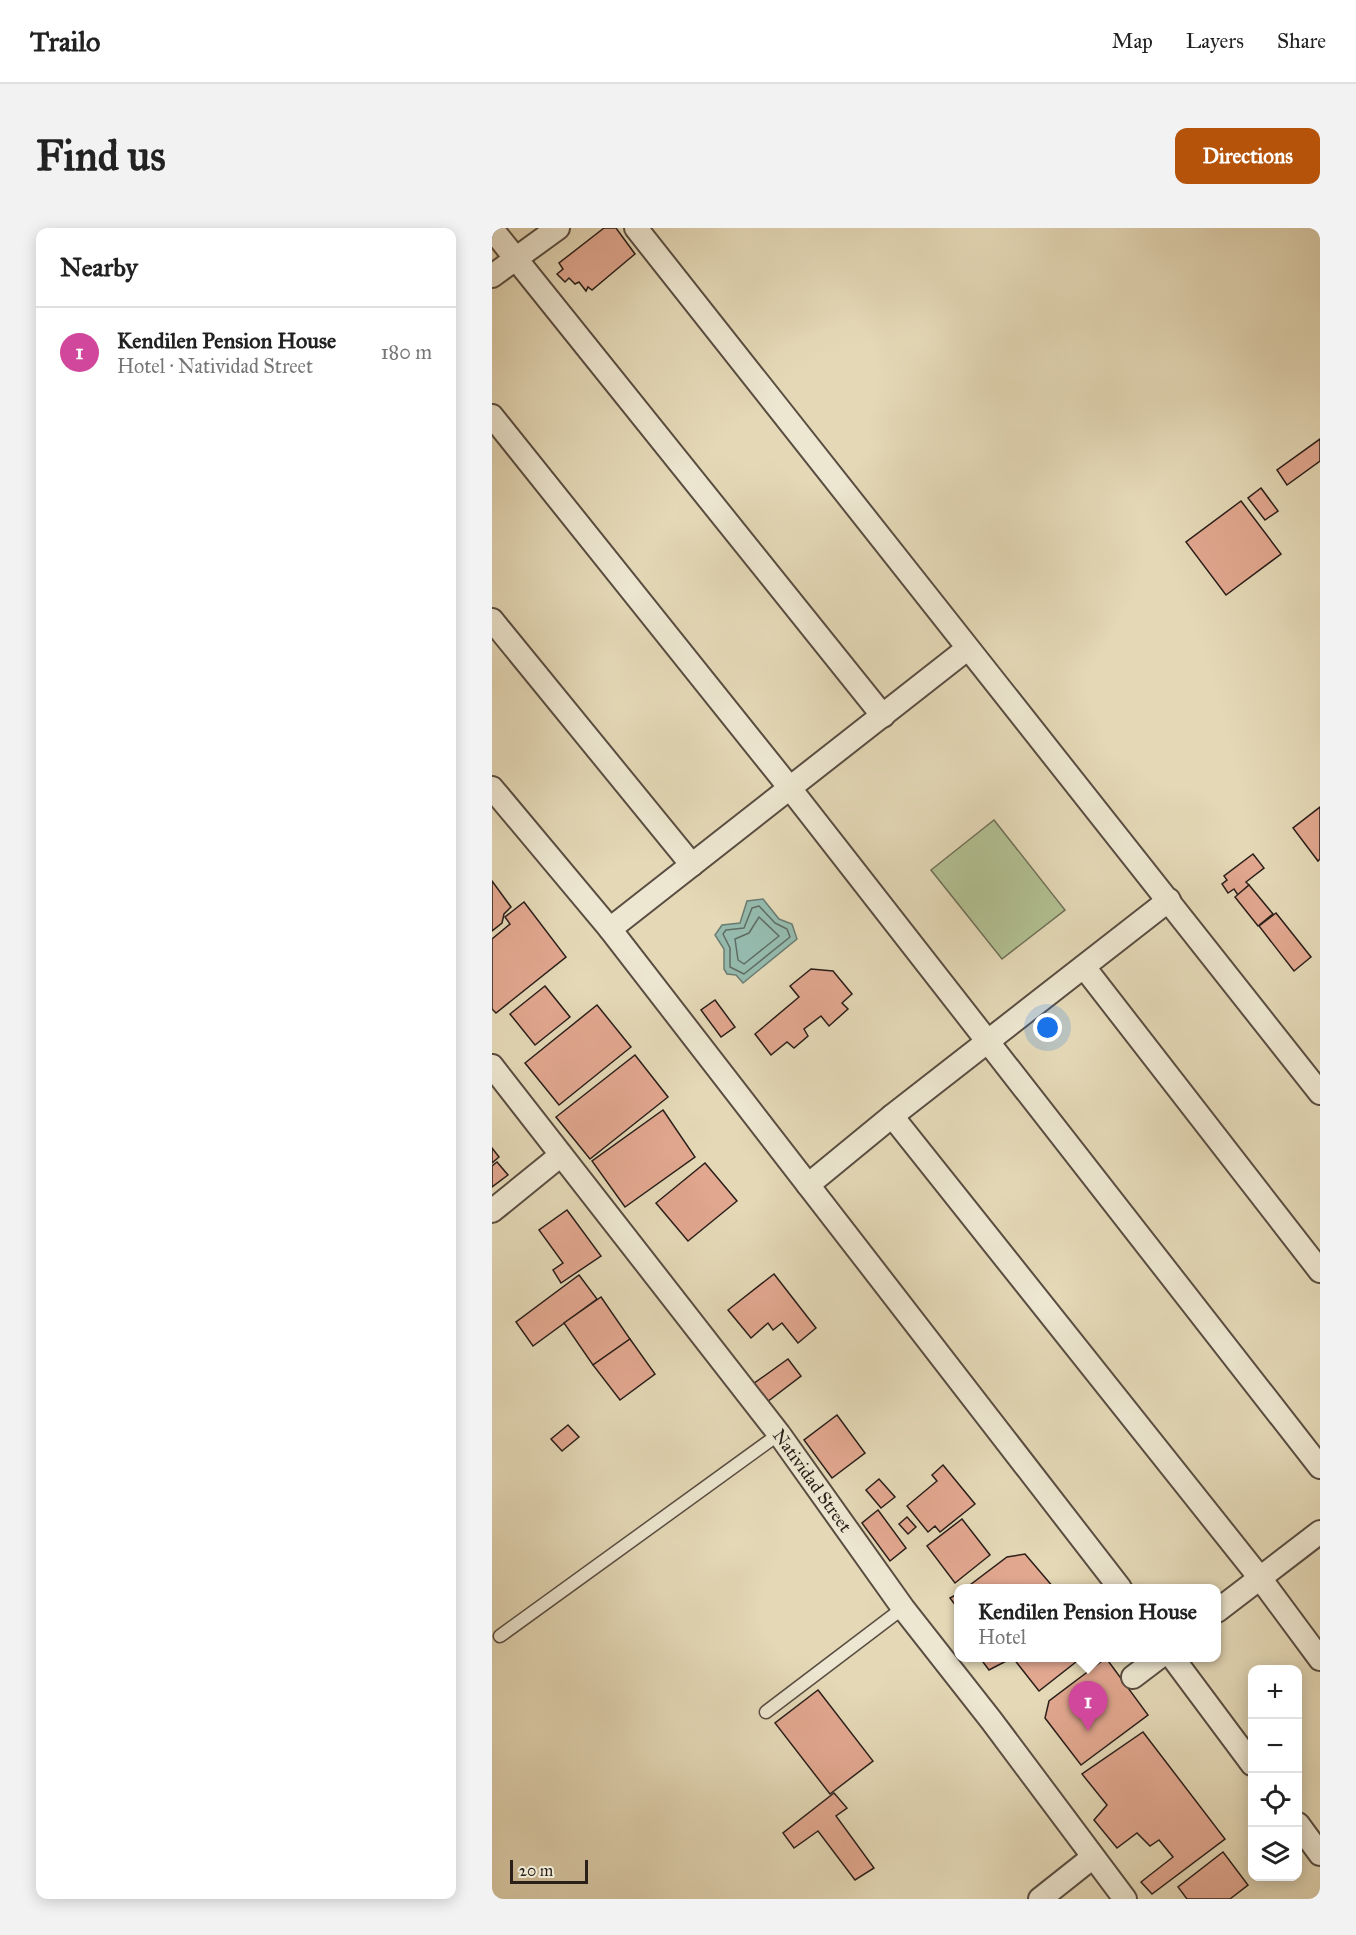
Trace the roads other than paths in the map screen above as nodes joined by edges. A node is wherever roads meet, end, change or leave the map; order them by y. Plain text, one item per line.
1 (558, 228) edge
2 (636, 228) edge
3 (492, 229) edge
4 (516, 259) junction
5 (492, 276) edge
6 (492, 416) edge
7 (492, 620) edge
8 (967, 649) junction
9 (883, 716) junction
10 (789, 787) junction
11 (492, 788) edge
12 (692, 865) junction
13 (1169, 900) junction
14 (610, 930) junction
15 (1084, 967) junction
16 (987, 1044) junction
17 (492, 1066) edge
18 (1320, 1093) edge
19 (892, 1116) junction
20 (561, 1155) junction
21 (808, 1185) junction
22 (492, 1211) edge
23 (1320, 1271) edge
24 (779, 1434) junction
25 (1320, 1467) edge
26 (1320, 1532) edge
27 (1260, 1578) junction
28 (1117, 1584) edge
29 (903, 1608) junction
30 (1221, 1608) edge
31 (500, 1636) dead end
32 (1320, 1659) edge
33 (1153, 1662) edge
34 (1176, 1662) edge
35 (1133, 1677) dead end
36 (766, 1712) dead end
37 (1248, 1759) edge
38 (1300, 1827) edge
39 (1320, 1854) edge
40 (1093, 1857) junction
41 (1040, 1899) edge
42 (1125, 1899) edge

1 - 4 street
2 - 8 street
3 - 4 street
4 - 5 street
4 - 9 street
6 - 10 street
7 - 12 street
8 - 9 street
8 - 13 street
9 - 10 street
10 - 12 street
10 - 16 street
11 - 14 street
12 - 14 street
13 - 15 street
13 - 18 street
14 - 21 street
15 - 16 street
15 - 23 street
16 - 19 street
16 - 25 street
17 - 20 street, Natividad Street
19 - 21 street
19 - 27 street
20 - 22 street
20 - 24 street, Natividad Street
21 - 28 street
24 - 29 street, Natividad Street
24 - 31 lane
26 - 27 street
27 - 30 street
27 - 32 street
29 - 36 lane
29 - 40 street, Natividad Street
33 - 35 street
34 - 37 street
38 - 39 street
40 - 41 street
40 - 42 street, Natividad Street

